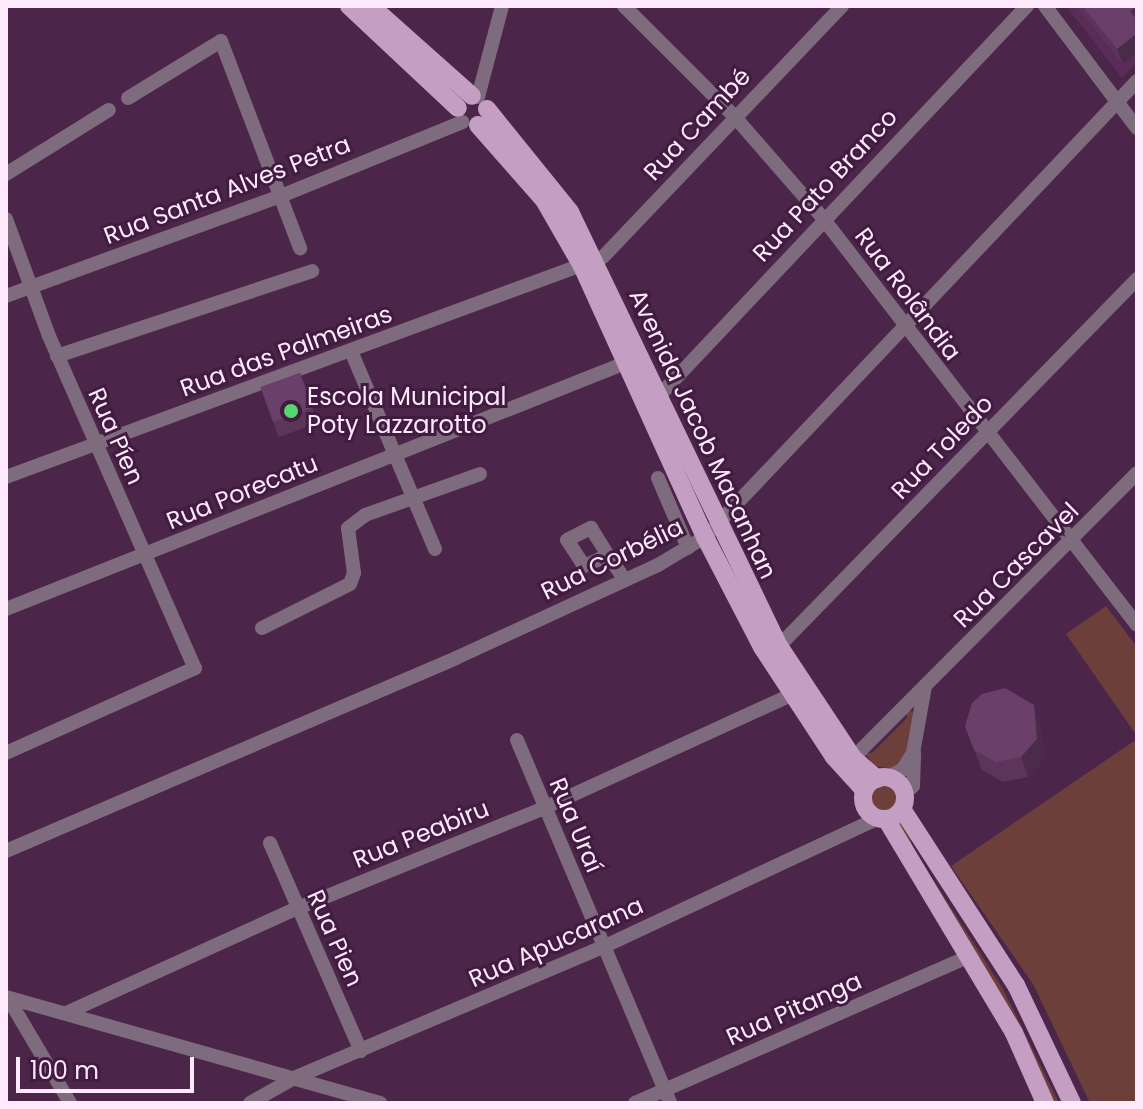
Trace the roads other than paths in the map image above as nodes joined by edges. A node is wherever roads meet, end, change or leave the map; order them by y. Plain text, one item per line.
1 (349, 6) edge
2 (371, 6) edge
3 (502, 6) edge
4 (624, 6) edge
5 (649, 6) edge
6 (842, 6) edge
7 (1027, 6) edge
8 (1045, 6) edge
9 (637, 19) junction
10 (1137, 81) edge
11 (128, 98) dead end
12 (1117, 101) junction
13 (472, 109) junction
14 (109, 110) dead end
15 (734, 116) junction
16 (1137, 128) edge
17 (6, 174) edge
18 (281, 196) junction
19 (822, 217) junction
20 (6, 219) edge
21 (300, 248) dead end
22 (588, 264) junction
23 (312, 271) dead end
24 (1137, 279) edge
25 (29, 287) junction
26 (6, 296) edge
27 (903, 325) junction
28 (351, 351) junction
29 (57, 356) junction
30 (628, 362) junction
31 (658, 397) junction
32 (987, 433) junction
33 (96, 444) junction
34 (394, 455) junction
35 (1137, 473) edge
36 (480, 474) dead end
37 (6, 477) edge
38 (658, 478) dead end
39 (413, 497) junction
40 (711, 531) junction
41 (1073, 540) junction
42 (688, 548) junction
43 (435, 549) dead end
44 (144, 555) junction
45 (608, 555) dead end
46 (625, 580) junction
47 (6, 609) edge
48 (1137, 625) edge
49 (262, 628) dead end
50 (779, 646) junction
51 (925, 686) junction
52 (791, 695) junction
53 (517, 740) dead end
54 (6, 753) edge
55 (913, 753) junction
56 (853, 758) junction
57 (876, 782) junction
58 (544, 808) junction
59 (892, 810) junction
60 (270, 843) dead end
61 (6, 851) edge
62 (298, 908) junction
63 (603, 947) junction
64 (970, 956) junction
65 (7, 997) edge
66 (66, 1013) junction
67 (361, 1051) junction
68 (294, 1078) junction
69 (668, 1096) edge
70 (357, 1100) edge
71 (70, 1103) edge
72 (250, 1103) edge
73 (380, 1103) edge
74 (635, 1103) edge
75 (1045, 1103) edge
76 (1072, 1103) edge

1 - 13 main road, Avenida Jacob Macanhan
2 - 13 main road, Avenida Jacob Macanhan
3 - 13 street
4 - 9 street, Rua Rolândia
5 - 9 street
6 - 15 street, Rua Cambé
7 - 19 street, Rua Pato Branco
8 - 12 street
9 - 15 street, Rua Rolândia
10 - 12 street, Rua Corbélia
11 - 18 street
12 - 16 street
12 - 27 street, Rua Corbélia
13 - 18 street, Rua Santa Alves Petra
13 - 22 main road, Avenida Jacob Macanhan
14 - 17 street
15 - 19 street, Rua Rolândia
15 - 22 street, Rua Cambé
18 - 21 street
18 - 25 street, Rua Santa Alves Petra
19 - 27 street, Rua Rolândia
19 - 31 street, Rua Pato Branco
20 - 25 street, Rua Píen
22 - 28 street, Rua das Palmeiras
22 - 30 main road, Avenida Jacob Macanhan
22 - 31 main road, Avenida Jacob Macanhan
23 - 29 street
24 - 32 street, Rua Toledo
25 - 26 street, Rua Santa Alves Petra
25 - 29 street, Rua Píen
27 - 32 street, Rua Rolândia
27 - 40 street, Rua Corbélia
28 - 33 street, Rua das Palmeiras
28 - 34 street
29 - 33 street, Rua Píen
30 - 34 street, Rua Porecatu
30 - 40 main road, Avenida Jacob Macanhan
31 - 40 main road, Avenida Jacob Macanhan
32 - 41 street, Rua Rolândia
32 - 50 street, Rua Toledo
33 - 37 street, Rua das Palmeiras
33 - 44 street, Rua Píen
34 - 39 street
34 - 44 street, Rua Porecatu
35 - 41 street, Rua Cascavel
36 - 39 street
38 - 42 street
39 - 43 street
39 - 49 street
40 - 42 street, Rua Corbélia
40 - 50 main road, Avenida Jacob Macanhan
40 - 52 main road, Avenida Jacob Macanhan
41 - 48 street, Rua Rolândia
41 - 51 street, Rua Cascavel
42 - 46 street, Rua Corbélia
44 - 47 street, Rua Porecatu
44 - 54 street, Rua Píen
45 - 46 street
46 - 61 street, Rua Corbélia
50 - 56 main road, Avenida Jacob Macanhan
51 - 55 street
51 - 56 street, Rua Cascavel
52 - 57 main road, Avenida Jacob Macanhan
52 - 58 street, Rua Peabiru
53 - 58 street, Rua Uraí
55 - 57 street
55 - 59 street
56 - 57 main road, Avenida Jacob Macanhan
57 - 59 main road
57 - 59 main road
58 - 62 street, Rua Peabiru
58 - 63 street, Rua Uraí
59 - 63 street, Rua Apucarana
59 - 64 main road
59 - 76 main road
60 - 62 street, Rua Pien
62 - 66 street, Rua Peabiru
62 - 67 street, Rua Pien
63 - 67 street, Rua Apucarana
63 - 69 street, Rua Uraí
64 - 69 street, Rua Pitanga
64 - 75 main road
65 - 66 street
65 - 71 street
66 - 68 street
67 - 68 street, Rua Apucarana
68 - 70 street
68 - 72 street, Rua Apucarana
69 - 74 street, Rua Pitanga
70 - 73 street

